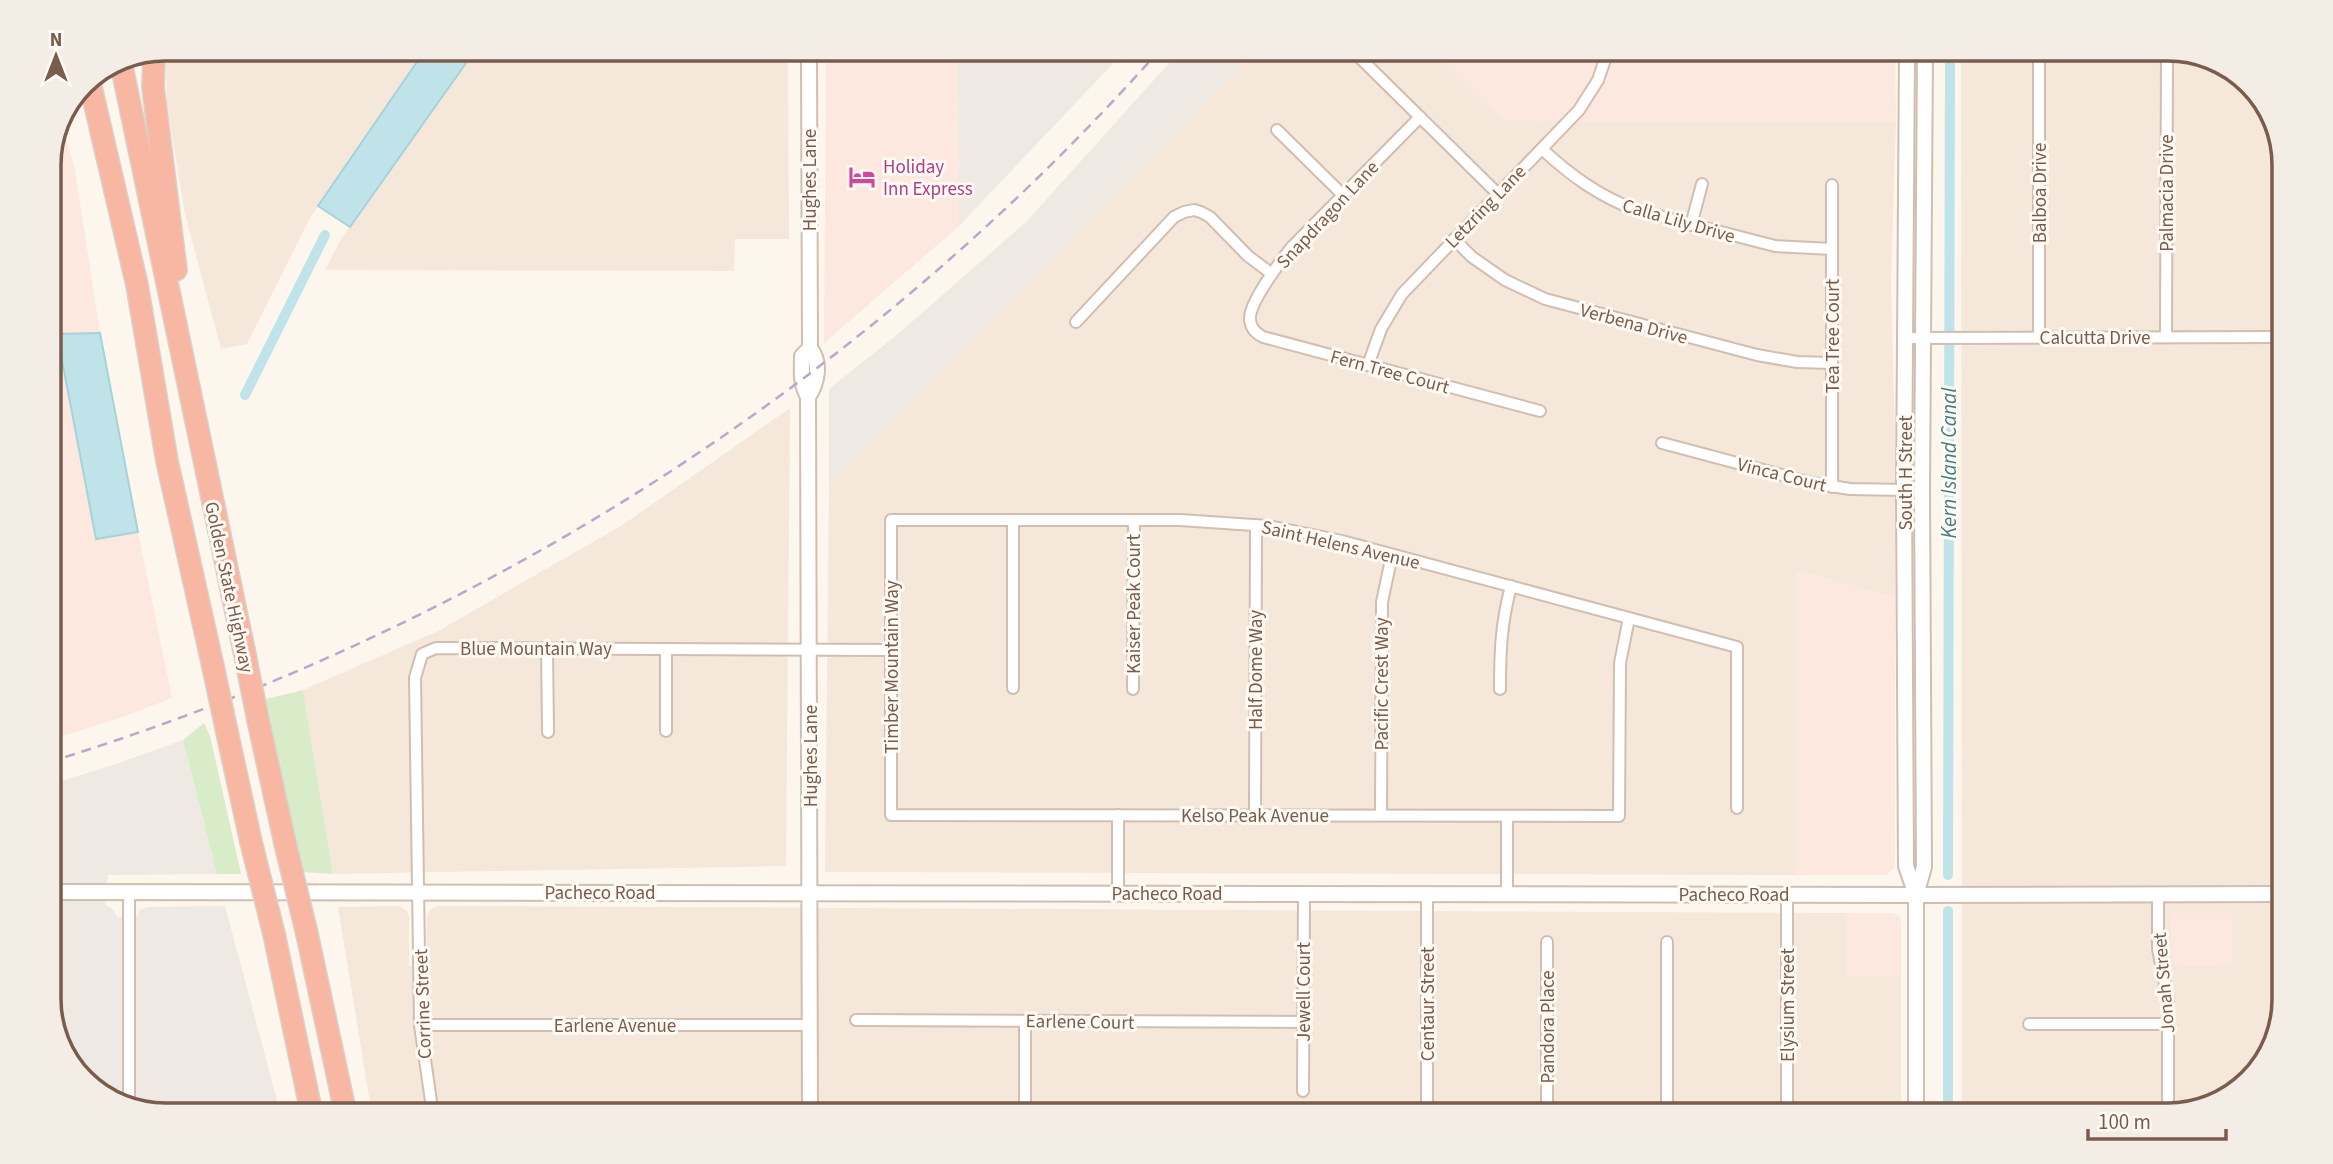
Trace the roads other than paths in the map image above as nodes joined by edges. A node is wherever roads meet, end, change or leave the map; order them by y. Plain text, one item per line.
1 (809, 61) edge
2 (1363, 61) edge
3 (1605, 61) edge
4 (1907, 61) edge
5 (1925, 61) edge
6 (2039, 61) edge
7 (2166, 61) edge
8 (154, 62) edge
9 (123, 71) edge
10 (92, 92) edge
11 (84, 102) edge
12 (1420, 117) junction
13 (1277, 130) dead end
14 (1542, 149) junction
15 (1702, 184) dead end
16 (1832, 185) dead end
17 (1498, 194) junction
18 (1343, 195) junction
19 (1691, 225) junction
20 (1454, 239) junction
21 (1832, 249) junction
22 (1272, 274) junction
23 (137, 285) junction
24 (173, 313) junction
25 (1250, 320) joint
26 (1076, 322) dead end
27 (1922, 337) junction
28 (2039, 337) junction
29 (2166, 337) junction
30 (2272, 337) edge
31 (1906, 338) junction
32 (1832, 363) junction
33 (1368, 365) junction
34 (1540, 411) dead end
35 (1662, 443) dead end
36 (1832, 487) junction
37 (1904, 490) junction
38 (891, 520) joint
39 (1013, 520) junction
40 (1134, 520) junction
41 (1256, 525) junction
42 (1392, 555) junction
43 (1922, 575) junction
44 (1511, 586) junction
45 (1629, 618) junction
46 (547, 648) junction
47 (666, 649) junction
48 (810, 650) junction
49 (891, 650) junction
50 (1013, 688) dead end
51 (1133, 689) dead end
52 (1500, 689) dead end
53 (1905, 690) junction
54 (666, 731) dead end
55 (548, 732) dead end
56 (1924, 767) junction
57 (1737, 808) dead end
58 (891, 815) joint
59 (1118, 815) junction
60 (1255, 815) junction
61 (1381, 815) junction
62 (1507, 816) junction
63 (61, 891) edge
64 (129, 891) junction
65 (420, 892) junction
66 (810, 892) junction
67 (1118, 893) junction
68 (1304, 893) junction
69 (1427, 893) junction
70 (1507, 894) junction
71 (1787, 894) junction
72 (2158, 894) junction
73 (2272, 894) edge
74 (1916, 895) junction
75 (1547, 942) dead end
76 (1667, 942) dead end
77 (856, 1020) dead end
78 (1025, 1022) junction
79 (1303, 1023) junction
80 (2029, 1024) dead end
81 (2168, 1024) junction
82 (420, 1025) junction
83 (810, 1025) junction
84 (1303, 1091) dead end
85 (129, 1096) edge
86 (309, 1103) edge
87 (343, 1103) edge
88 (431, 1103) edge
89 (810, 1103) edge
90 (1025, 1103) edge
91 (1427, 1103) edge
92 (1547, 1103) edge
93 (1667, 1103) edge
94 (1787, 1103) edge
95 (1916, 1103) edge
96 (2168, 1103) edge

1 - 48 street, Hughes Lane
2 - 12 street
3 - 14 street, Letzring Lane
4 - 31 street, South H Street
5 - 27 street, South H Street
6 - 28 street, Balboa Drive
7 - 29 street, Palmacia Drive
8 - 24 highway
9 - 24 highway, Golden State Highway
10 - 23 highway, Golden State Highway
11 - 23 highway
12 - 17 street
12 - 18 street, Snapdragon Lane
13 - 18 street
14 - 17 street, Letzring Lane
14 - 19 street, Calla Lily Drive
15 - 19 street
16 - 21 street, Tea Tree Court
17 - 20 street, Letzring Lane
18 - 22 street, Snapdragon Lane
19 - 21 street, Calla Lily Drive
20 - 32 street, Verbena Drive
20 - 33 street, Letzring Lane
21 - 32 street, Tea Tree Court
22 - 25 street, Snapdragon Lane
22 - 26 street
23 - 86 highway, Golden State Highway, bridge
24 - 87 highway, Golden State Highway, bridge
25 - 33 street, Fern Tree Court
27 - 28 street, Calcutta Drive
27 - 31 street, Calcutta Drive
27 - 43 street, South H Street
28 - 29 street, Calcutta Drive
29 - 30 street, Calcutta Drive
31 - 37 street, South H Street
32 - 36 street, Tea Tree Court
33 - 34 street, Fern Tree Court
35 - 36 street, Vinca Court
36 - 37 street, Vinca Court
37 - 43 street
37 - 53 street, South H Street
38 - 39 street, Saint Helens Avenue
38 - 49 street, Timber Mountain Way
39 - 40 street, Saint Helens Avenue
39 - 50 street
40 - 41 street, Saint Helens Avenue
40 - 51 street, Kaiser Peak Court
41 - 42 street, Saint Helens Avenue
41 - 60 street, Half Dome Way
42 - 44 street, Saint Helens Avenue
42 - 61 street, Pacific Crest Way
43 - 56 street, South H Street
44 - 45 street, Saint Helens Avenue
44 - 52 street
45 - 57 street, Saint Helens Avenue
45 - 62 street, Kelso Peak Avenue
46 - 47 street, Blue Mountain Way
46 - 55 street
46 - 65 street, Blue Mountain Way
47 - 48 street, Blue Mountain Way
47 - 54 street
48 - 49 street, Blue Mountain Way
48 - 66 street, Hughes Lane
49 - 58 street, Timber Mountain Way
53 - 56 street
53 - 74 street, South H Street
56 - 74 street, South H Street
58 - 59 street, Kelso Peak Avenue
59 - 60 street, Kelso Peak Avenue
59 - 67 street
60 - 61 street, Kelso Peak Avenue
61 - 62 street, Kelso Peak Avenue
62 - 70 street
63 - 64 street, Pacheco Road
64 - 65 street, Pacheco Road
64 - 85 street
65 - 66 street, Pacheco Road
65 - 82 street, Corrine Street
66 - 67 street, Pacheco Road
66 - 83 street, Hughes Lane
67 - 68 street, Pacheco Road
68 - 69 street, Pacheco Road
68 - 79 street, Jewell Court
69 - 70 street, Pacheco Road
69 - 91 street, Centaur Street
70 - 71 street, Pacheco Road
71 - 74 street, Pacheco Road
71 - 94 street, Elysium Street
72 - 73 street, Pacheco Road
72 - 74 street, Pacheco Road
72 - 81 street, Jonah Street
74 - 95 street, South H Street
75 - 92 street, Pandora Place
76 - 93 street
77 - 78 street, Earlene Court
78 - 79 street, Earlene Court
78 - 90 street
79 - 84 street, Jewell Court
80 - 81 street
81 - 96 street, Jonah Street
82 - 83 street, Earlene Avenue
82 - 88 street, Corrine Street
83 - 89 street, Hughes Lane

